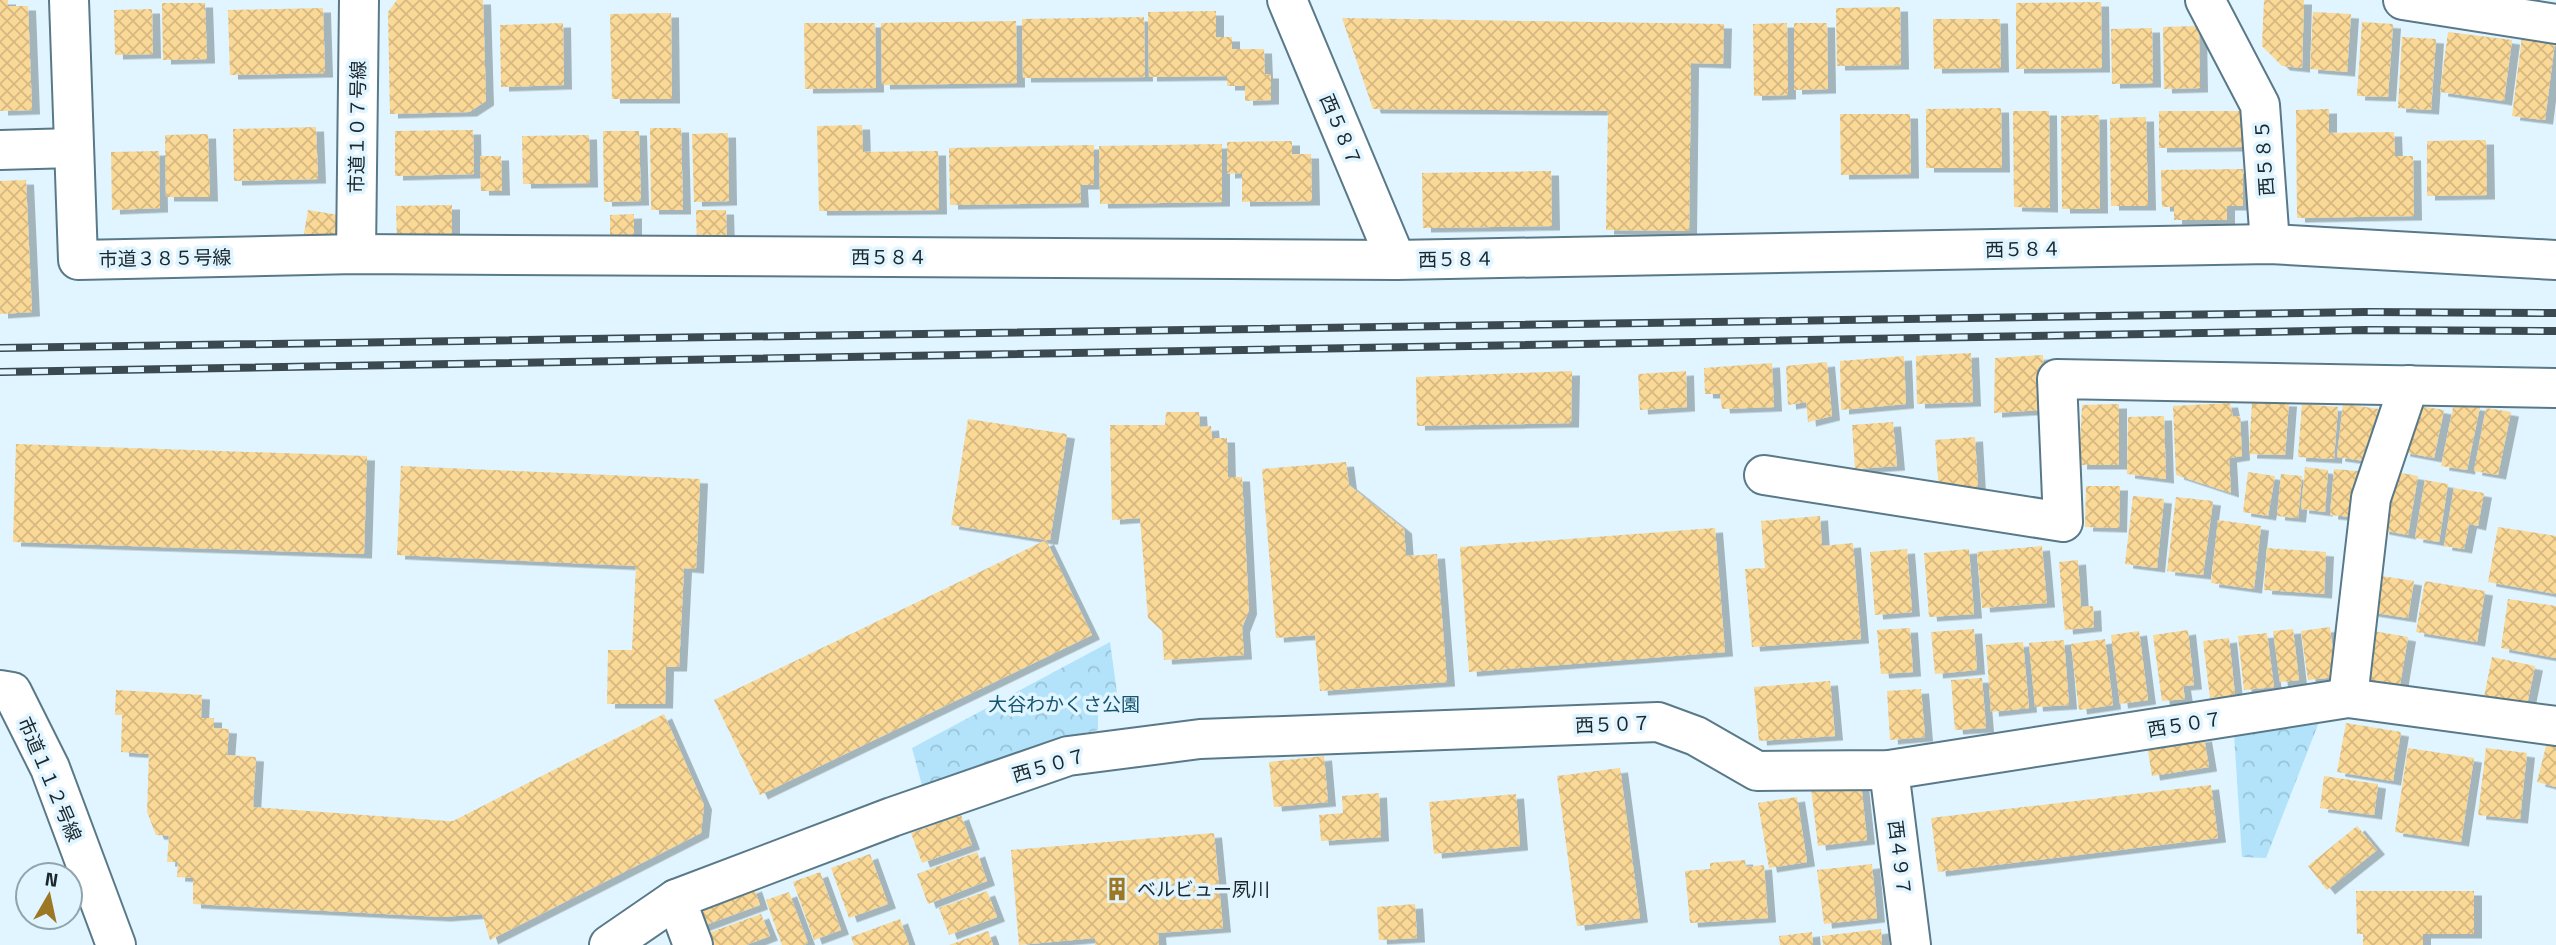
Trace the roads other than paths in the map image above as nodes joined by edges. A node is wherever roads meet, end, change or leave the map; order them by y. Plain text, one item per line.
1 (69, 0) edge
2 (359, 0) edge
3 (1287, 0) edge
4 (2205, 0) edge
5 (2403, 0) edge
6 (2556, 24) edge
7 (75, 148) junction
8 (0, 150) edge
9 (2270, 244) junction
10 (356, 254) junction
11 (1396, 260) junction
12 (2556, 260) edge
13 (2409, 385) junction
14 (2556, 388) edge
15 (1764, 475) dead end
16 (6, 691) edge
17 (2348, 698) junction
18 (2556, 726) edge
19 (1889, 770) junction
20 (676, 899) junction
21 (116, 945) edge
22 (609, 945) edge
23 (693, 945) edge
24 (1911, 945) edge

1 - 7 street
2 - 10 street, 市道１０７号線
3 - 11 street, 西５８７
4 - 9 street, 西５８５
5 - 6 street
7 - 8 street
7 - 10 street, 市道３８５号線
9 - 11 street, 西５８４
9 - 12 street, 西５８４
10 - 11 street, 西５８４
13 - 14 street
13 - 15 street
13 - 17 street
16 - 21 street, 市道１１２号線
17 - 18 street, 西５０７
17 - 19 street, 西５０７
19 - 20 street, 西５０７
19 - 24 street, 西４９７
20 - 22 street, 西５０７
20 - 23 street

